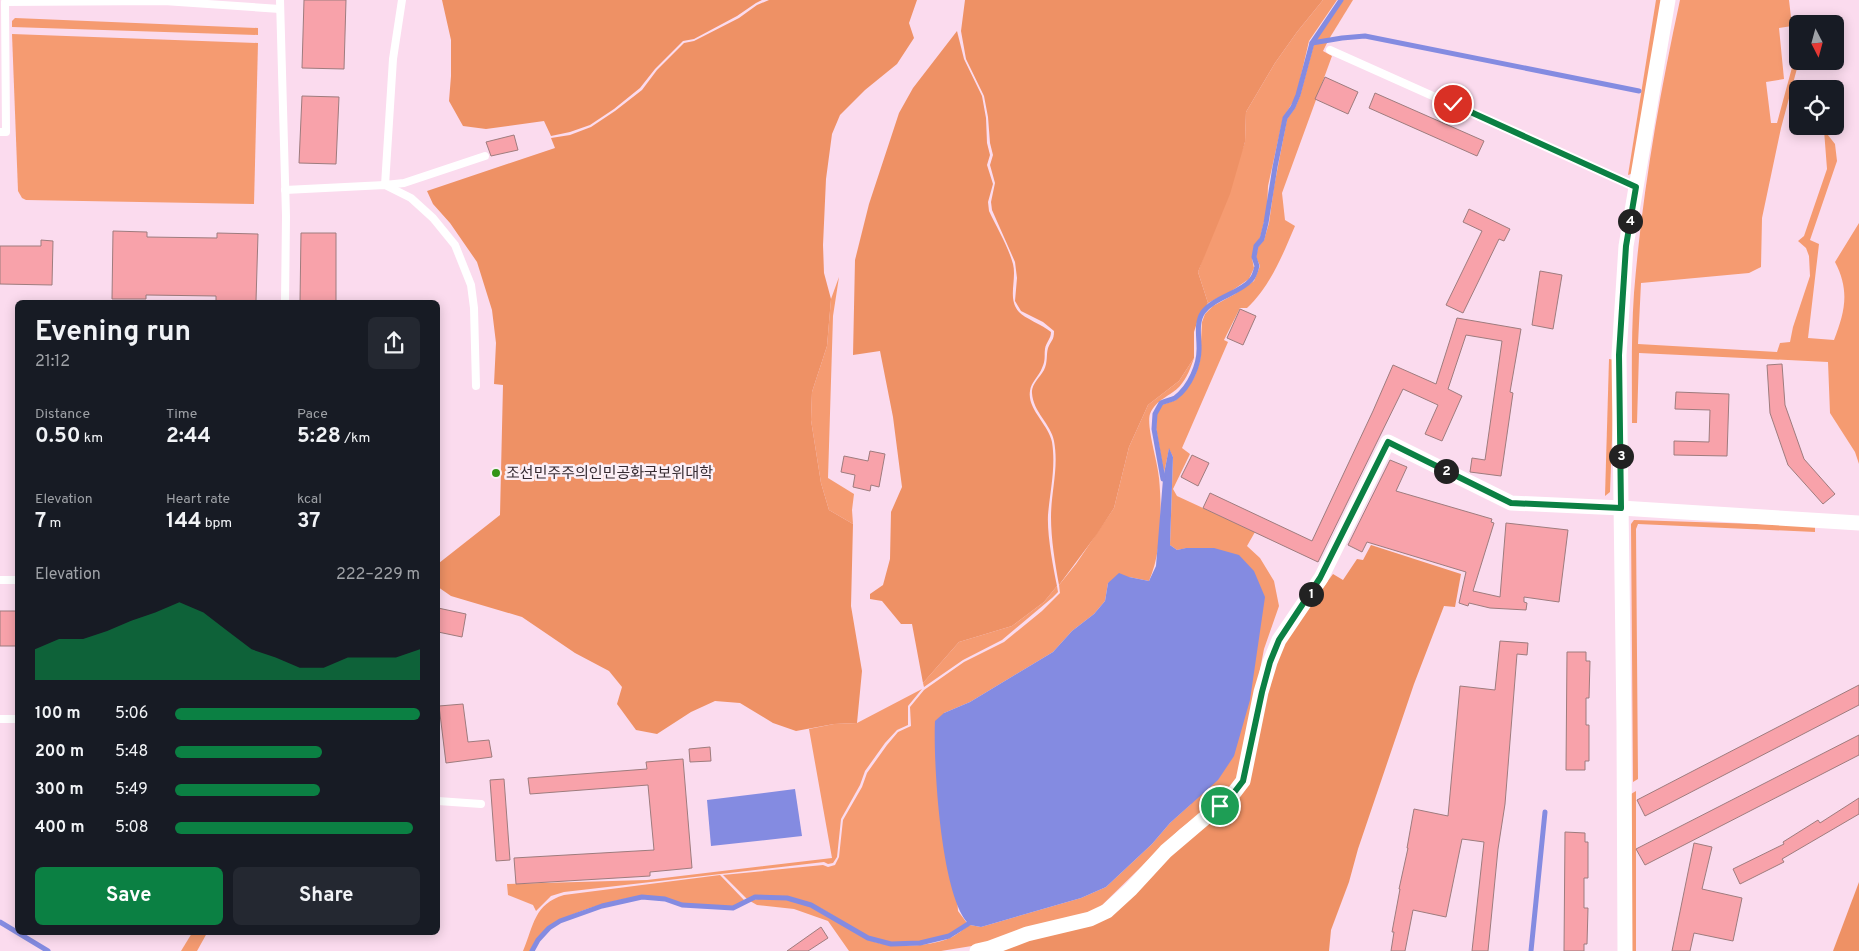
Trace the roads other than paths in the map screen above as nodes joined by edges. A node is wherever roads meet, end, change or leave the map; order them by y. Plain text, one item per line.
1 (280, 0) edge
2 (402, 0) edge
3 (1668, 0) edge
4 (5, 1) edge
5 (164, 1) edge
6 (280, 9) junction
7 (1330, 50) dead end
8 (0, 132) edge
9 (485, 156) dead end
10 (385, 185) junction
11 (1636, 187) junction
12 (285, 190) junction
13 (285, 300) edge
14 (476, 386) dead end
15 (1621, 508) junction
16 (1859, 523) edge
17 (0, 580) edge
18 (15, 580) edge
19 (0, 719) edge
20 (15, 719) edge
21 (440, 800) edge
22 (481, 804) dead end
23 (977, 951) edge
24 (1624, 951) edge

1 - 6 lane
2 - 10 lane
3 - 11 street
4 - 5 lane
4 - 8 lane
5 - 6 lane
6 - 12 lane
7 - 11 lane
9 - 10 lane
10 - 12 lane
10 - 14 lane
11 - 15 street
12 - 13 lane
15 - 16 street
15 - 23 street
15 - 24 street
17 - 18 lane
19 - 20 lane
21 - 22 lane

